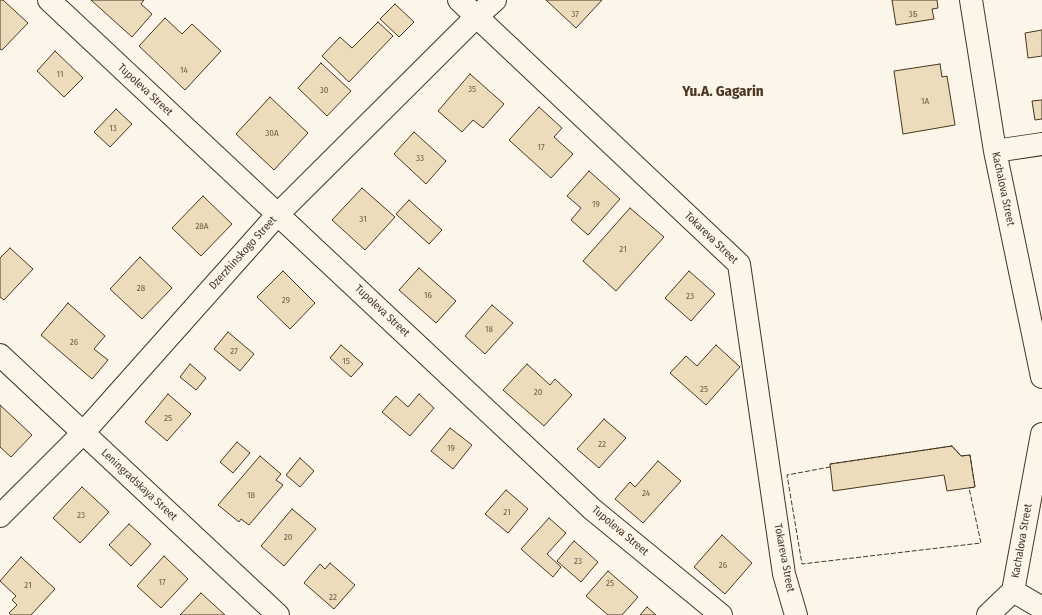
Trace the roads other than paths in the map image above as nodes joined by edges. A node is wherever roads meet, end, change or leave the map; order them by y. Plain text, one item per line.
1 (49, 0) edge
2 (459, 0) edge
3 (495, 0) edge
4 (971, 0) edge
5 (477, 16) junction
6 (1042, 144) edge
7 (995, 151) junction
8 (278, 214) junction
9 (0, 355) edge
10 (1042, 375) edge
11 (83, 433) junction
12 (1042, 434) edge
13 (0, 516) edge
14 (1013, 591) junction
15 (1042, 608) edge
16 (278, 615) edge
17 (721, 615) edge
18 (796, 615) edge
19 (988, 615) edge

1 - 8 street, Tupoleva Street
2 - 5 street, Tokareva Street
3 - 5 street, Dzerzhinskogo Street
4 - 7 street, Kachalova Street
5 - 8 street, Dzerzhinskogo Street
5 - 18 street, Tokareva Street
6 - 7 street
7 - 10 street, Kachalova Street
8 - 11 street, Dzerzhinskogo Street
8 - 17 street, Tupoleva Street
9 - 11 street, Leningradskaya Street
11 - 13 street, Dzerzhinskogo Street
11 - 16 street, Leningradskaya Street
12 - 14 street, Kachalova Street
14 - 15 street, Kachalova Street
14 - 19 street

